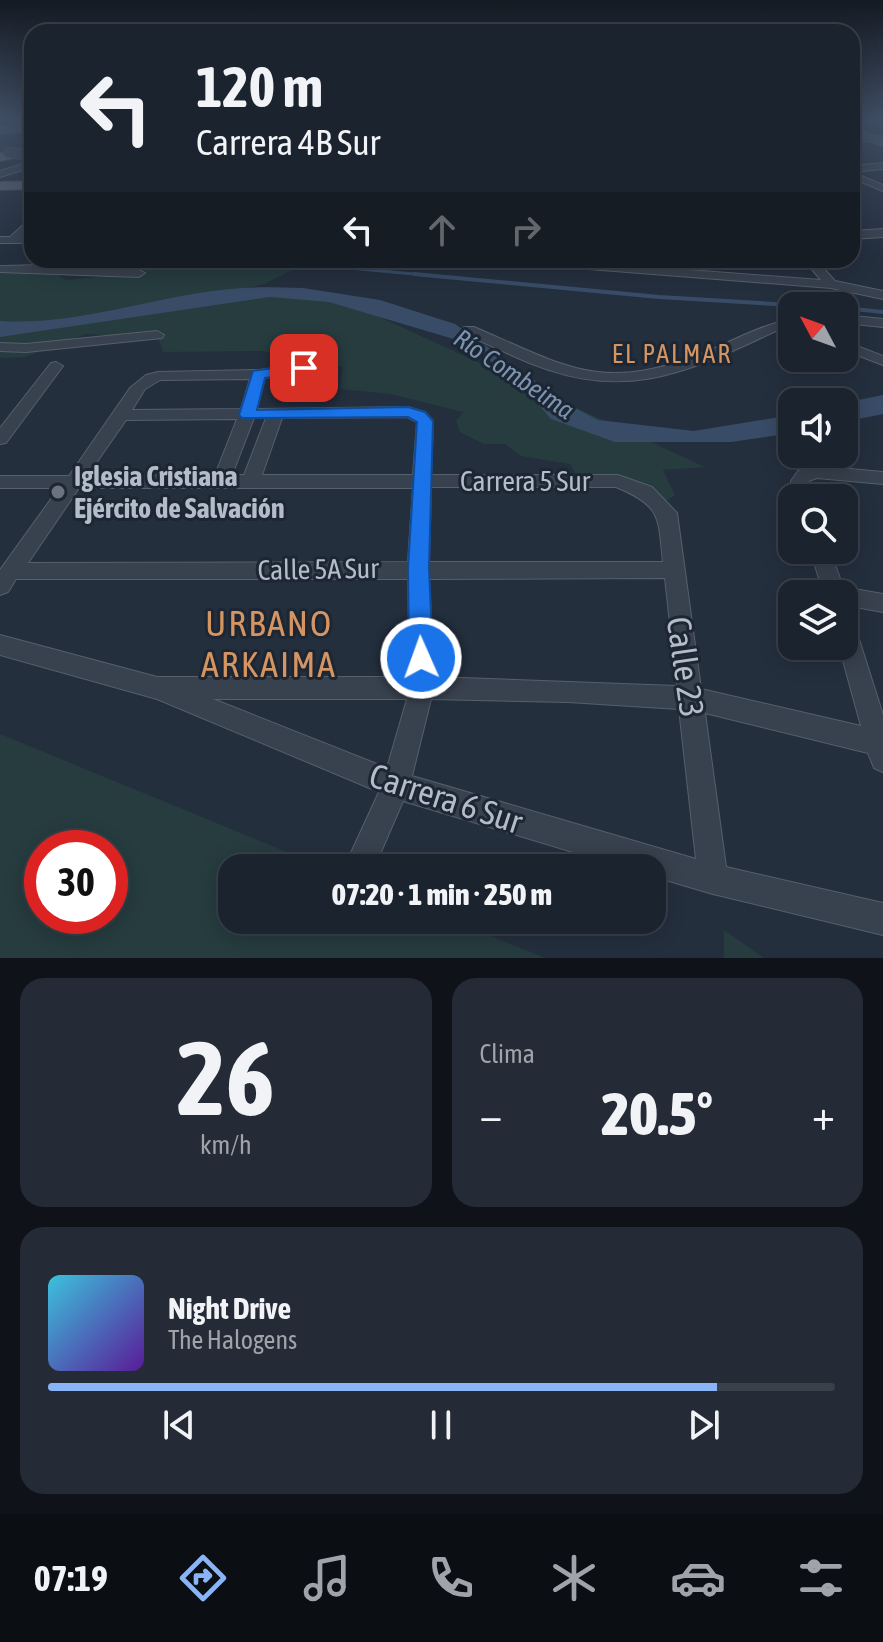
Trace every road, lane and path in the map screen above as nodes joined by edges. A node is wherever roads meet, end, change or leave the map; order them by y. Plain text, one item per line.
1 (883, 166) edge
2 (860, 173) edge
3 (860, 174) edge
4 (860, 176) edge
5 (883, 176) edge
6 (24, 185) edge
7 (0, 186) edge
8 (883, 188) edge
9 (24, 228) edge
10 (883, 233) edge
11 (860, 234) edge
12 (0, 240) edge
13 (13, 240) junction
14 (24, 240) edge
15 (618, 268) edge
16 (676, 268) edge
17 (817, 268) edge
18 (0, 269) edge
19 (139, 273) dead end
20 (678, 273) junction
21 (831, 284) junction
22 (883, 295) edge
23 (858, 320) edge
24 (883, 323) edge
25 (778, 326) edge
26 (469, 330) dead end
27 (157, 335) dead end
28 (0, 347) edge
29 (858, 351) edge
30 (881, 360) edge
31 (327, 365) dead end
32 (56, 366) dead end
33 (259, 374) junction
34 (121, 415) junction
35 (247, 415) junction
36 (275, 415) junction
37 (0, 439) edge
38 (883, 478) edge
39 (422, 481) junction
40 (618, 481) joint
41 (0, 482) edge
42 (74, 482) junction
43 (221, 482) junction
44 (251, 482) junction
45 (802, 484) edge
46 (418, 568) junction
47 (673, 570) junction
48 (5, 578) edge
49 (858, 599) edge
50 (883, 603) edge
51 (0, 645) edge
52 (855, 660) edge
53 (157, 688) junction
54 (422, 688) junction
55 (690, 698) junction
56 (881, 749) edge
57 (396, 785) junction
58 (365, 854) edge
59 (713, 879) junction
60 (883, 919) edge

1 - 2 street
3 - 5 street
4 - 8 street
6 - 7 main road
9 - 13 street
10 - 11 street
12 - 13 street
13 - 14 street
15 - 20 street
16 - 20 street
17 - 21 street
18 - 19 street
20 - 21 street
21 - 22 street
23 - 24 street
25 - 26 street
27 - 28 street
29 - 30 street
31 - 33 street
32 - 37 street
33 - 34 street
33 - 35 street
34 - 35 street
34 - 42 street
35 - 36 street
35 - 43 street
36 - 39 street
36 - 44 street
38 - 45 street
39 - 40 street, Carrera 5 Sur
39 - 44 street, Carrera 5 Sur
39 - 46 street
40 - 47 street, Calle 23
41 - 42 street, Carrera 5 Sur
42 - 43 street, Carrera 5 Sur
42 - 48 street
43 - 44 street, Carrera 5 Sur
46 - 47 street, Calle 5A Sur
46 - 48 street, Calle 5A Sur
46 - 54 street
47 - 55 street, Calle 23
49 - 50 street
51 - 53 street, Carrera 6 Sur
52 - 56 street
53 - 54 street, Carrera 6 Sur
53 - 57 street, Carrera 6 Sur
54 - 55 street, Carrera 6 Sur
54 - 57 street
55 - 56 street, Carrera 6 Sur
55 - 59 street, Calle 23
57 - 58 street
57 - 59 street, Carrera 6 Sur
59 - 60 street, Carrera 6 Sur

